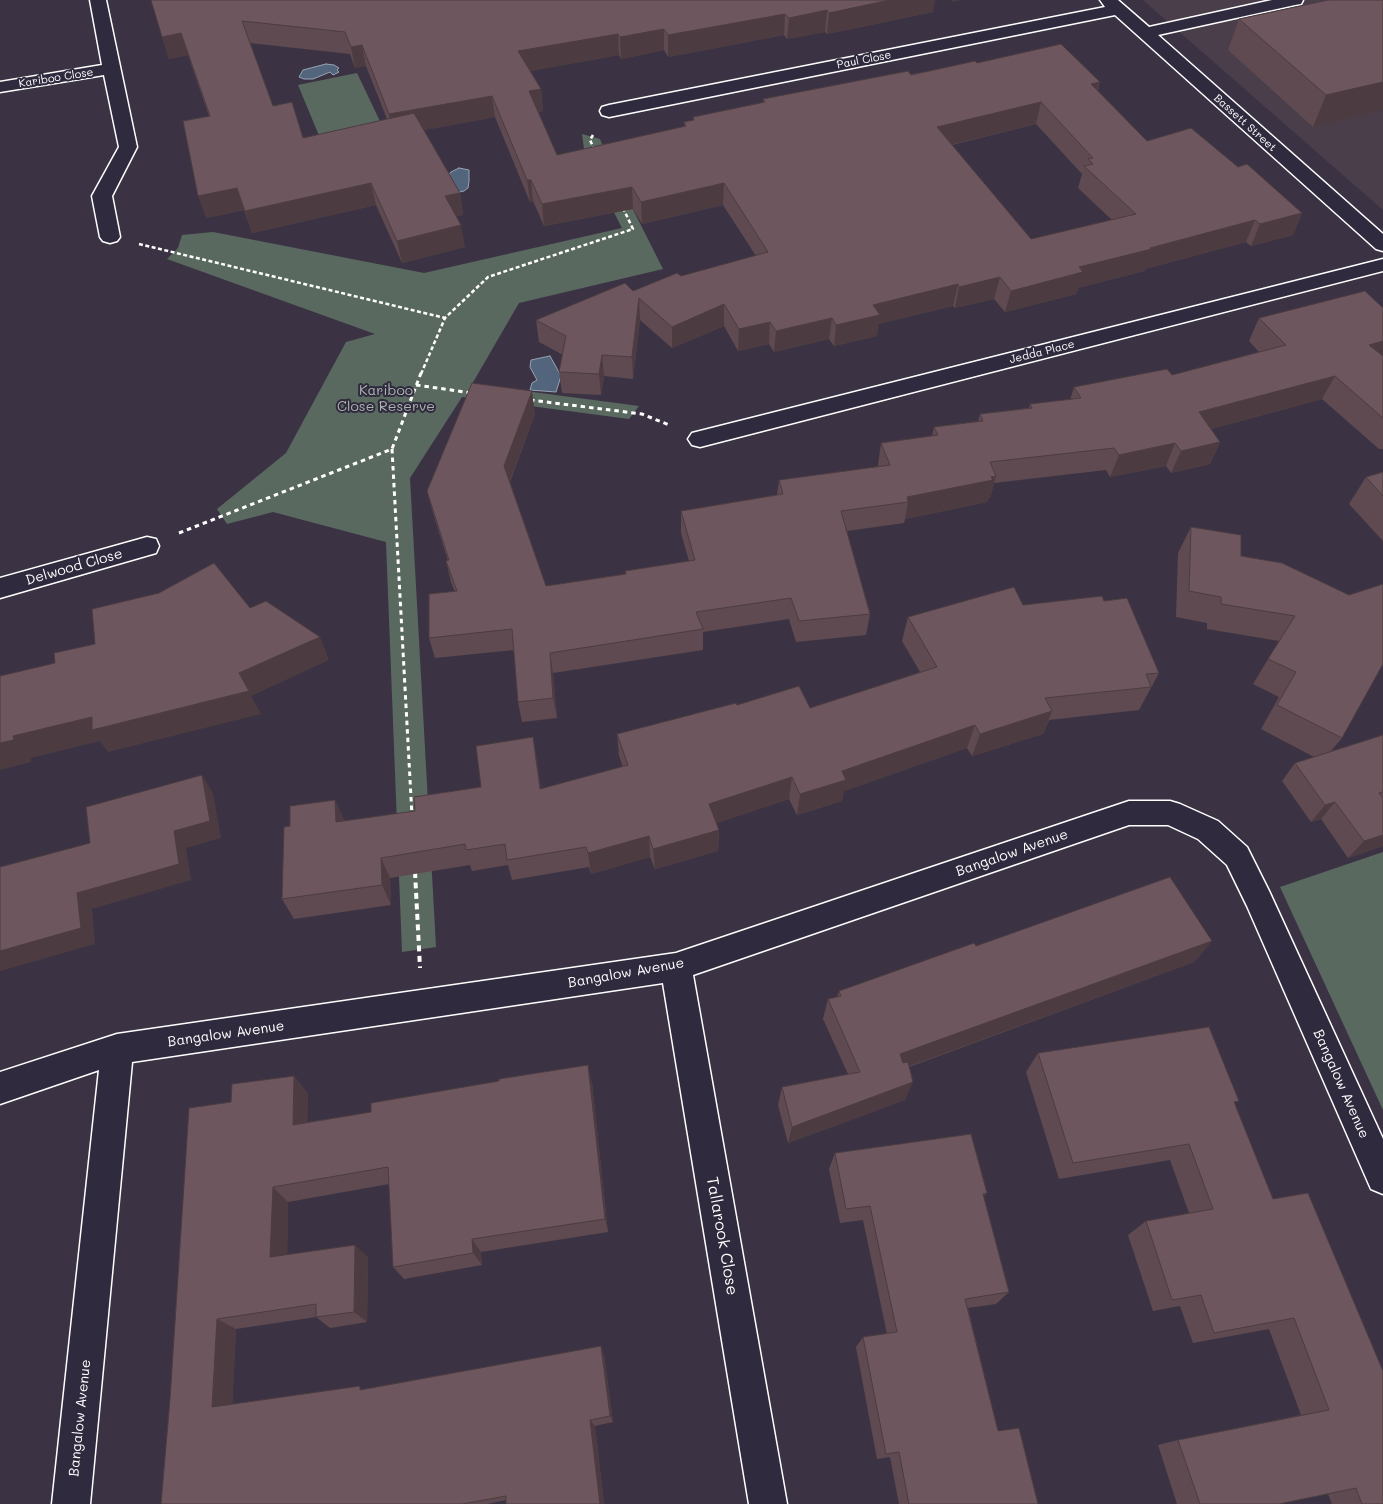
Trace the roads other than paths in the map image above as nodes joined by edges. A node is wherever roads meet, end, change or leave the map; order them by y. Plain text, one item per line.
1 (98, 0) edge
2 (1295, 0) edge
3 (1113, 5) edge
4 (1145, 33) junction
5 (112, 69) junction
6 (0, 87) edge
7 (609, 111) road end
8 (110, 238) road end
9 (1383, 245) edge
10 (1383, 265) edge
11 (700, 439) road end
12 (147, 546) road end
13 (0, 588) edge
14 (676, 967) junction
15 (117, 1049) junction
16 (0, 1088) edge
17 (1383, 1177) edge
18 (71, 1504) edge
19 (768, 1504) edge

1 - 5 street, Kariboo Close
2 - 4 street
3 - 4 street, Bassett Street
3 - 7 street, Paul Close
4 - 9 street, Bassett Street
5 - 6 street, Kariboo Close
5 - 8 street, Kariboo Close
10 - 11 street, Jedda Place
12 - 13 street, Delwood Close
14 - 15 street, Bangalow Avenue
14 - 17 street, Bangalow Avenue
14 - 19 street, Tallarook Close
15 - 16 street
15 - 18 street, Bangalow Avenue

